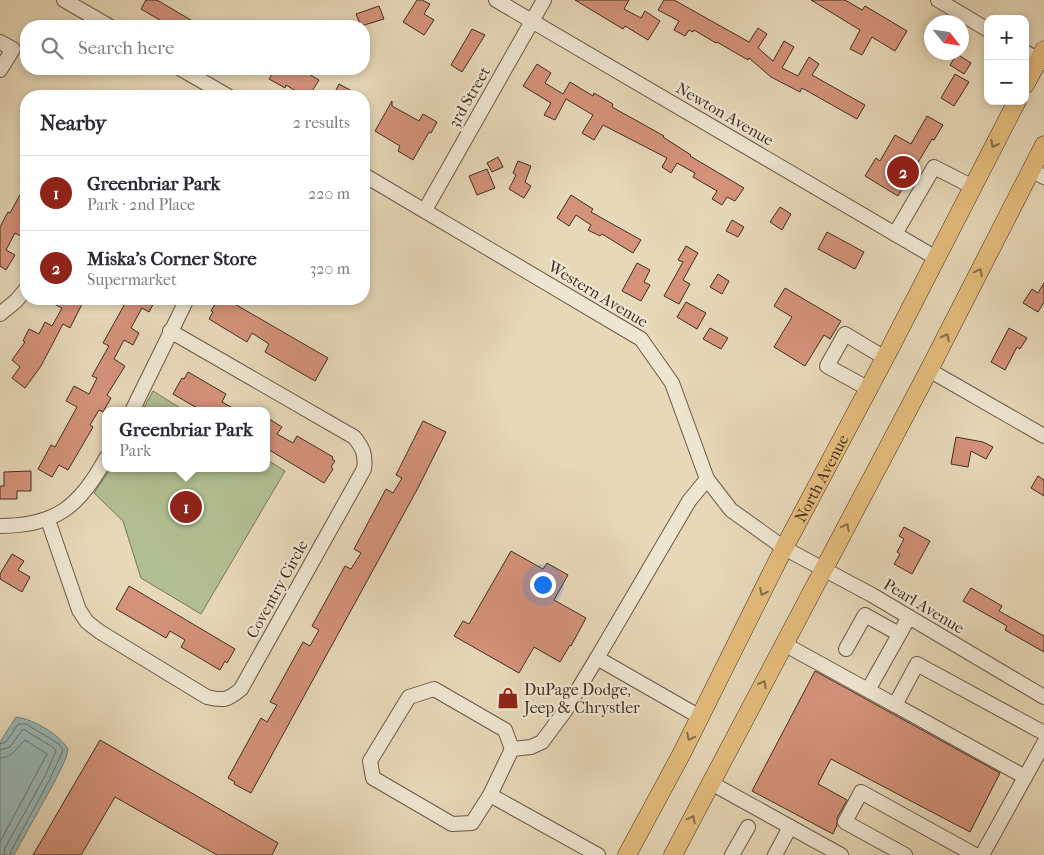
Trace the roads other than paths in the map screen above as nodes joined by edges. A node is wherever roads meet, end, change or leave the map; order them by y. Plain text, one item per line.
1 (64, 0) edge
2 (496, 0) edge
3 (544, 0) edge
4 (938, 0) edge
5 (99, 20) edge
6 (532, 21) junction
7 (984, 28) edge
8 (0, 42) edge
9 (1038, 56) edge
10 (0, 70) edge
11 (191, 75) edge
12 (1029, 76) edge
13 (218, 90) edge
14 (1015, 105) edge
15 (1044, 145) edge
16 (1038, 173) edge
17 (370, 178) edge
18 (972, 187) junction
19 (425, 210) junction
20 (895, 234) junction
21 (936, 258) junction
22 (20, 296) edge
23 (184, 305) edge
24 (0, 314) edge
25 (170, 332) junction
26 (885, 358) junction
27 (929, 370) junction
28 (869, 389) junction
29 (134, 407) edge
30 (1044, 436) edge
31 (102, 465) edge
32 (707, 479) junction
33 (48, 520) junction
34 (0, 526) edge
35 (784, 548) junction
36 (824, 570) junction
37 (909, 617) junction
38 (899, 634) junction
39 (784, 644) junction
40 (846, 649) dead end
41 (598, 658) junction
42 (868, 690) junction
43 (1044, 697) edge
44 (895, 705) junction
45 (700, 717) junction
46 (1044, 734) edge
47 (1044, 743) edge
48 (512, 749) junction
49 (1025, 777) junction
50 (711, 783) junction
51 (490, 795) junction
52 (748, 827) dead end
53 (790, 827) junction
54 (598, 855) edge
55 (627, 855) edge
56 (673, 855) edge
57 (732, 855) edge
58 (776, 855) edge
59 (841, 855) edge
60 (904, 855) edge
61 (975, 855) edge
62 (982, 855) edge

1 - 5 street
2 - 6 street, Newton Avenue
3 - 6 street, 3rd Street
4 - 7 street
6 - 19 street, 3rd Street
6 - 20 street, Newton Avenue
8 - 10 street
9 - 12 main road
11 - 13 street
14 -> 18 main road, North Avenue
15 - 16 main road
27 -> 16 main road
17 - 19 street, Western Avenue
18 - 20 street
18 - 21 main road, North Avenue
19 - 32 street, Western Avenue
20 - 21 street, Newton Avenue
21 - 26 main road, North Avenue
22 - 24 street
23 - 25 street
25 - 29 street
25 - 33 street, Coventry Circle
26 - 28 main road, North Avenue
26 - 28 street
27 - 30 street
36 -> 27 main road
28 - 35 main road, North Avenue
31 - 33 street
32 - 35 street, Western Avenue
32 - 41 street
33 - 34 street
35 - 36 street, Pearl Avenue
35 -> 45 main road, North Avenue
36 - 37 street, Pearl Avenue
36 - 39 main road
37 - 38 street
37 - 43 street, Pearl Avenue
38 - 40 street
38 - 42 street
39 - 42 street
50 -> 39 main road
41 - 45 street
41 - 48 street
42 - 44 street
44 - 46 street
44 - 49 street
45 -> 55 main road, North Avenue
47 - 49 street
48 - 51 street
48 - 51 street
49 - 62 street
50 - 53 street
56 -> 50 main road
51 - 54 street
52 - 57 street
53 - 58 street
53 - 59 street
60 - 61 street

